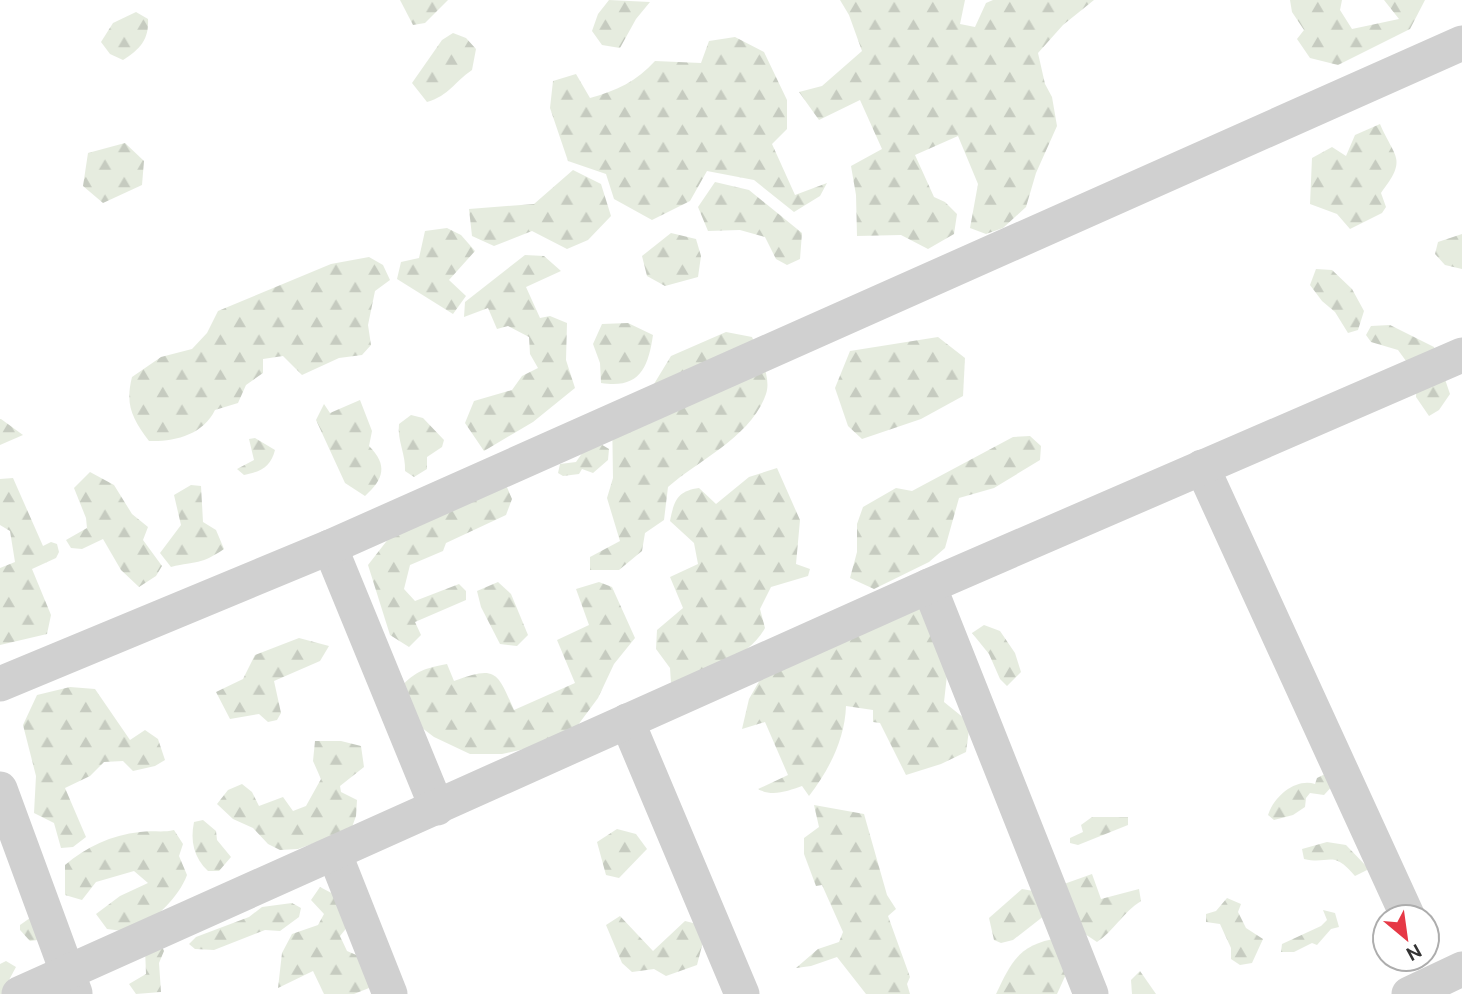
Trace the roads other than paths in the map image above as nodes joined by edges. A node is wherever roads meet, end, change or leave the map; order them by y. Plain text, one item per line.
1 (1462, 43) edge
2 (1462, 355) edge
3 (1202, 467) junction
4 (330, 547) junction
5 (929, 586) junction
6 (0, 684) edge
7 (627, 721) junction
8 (0, 789) edge
9 (437, 808) junction
10 (335, 855) junction
11 (1402, 903) edge
12 (71, 983) edge
13 (19, 994) edge
14 (390, 994) edge
15 (742, 994) edge
16 (1091, 994) edge

1 - 4 street
2 - 3 street
3 - 5 street
3 - 11 street
4 - 6 street
4 - 9 street
5 - 7 street
5 - 16 street
7 - 9 street
7 - 15 street
8 - 12 street
9 - 10 street
10 - 12 street
10 - 14 street
12 - 13 street

